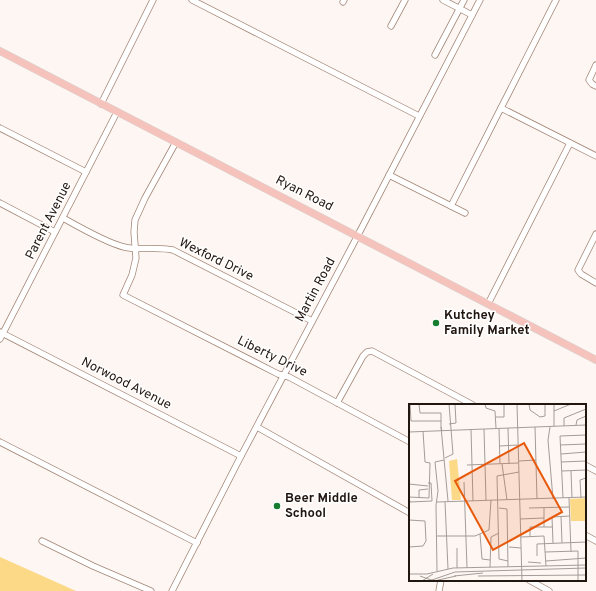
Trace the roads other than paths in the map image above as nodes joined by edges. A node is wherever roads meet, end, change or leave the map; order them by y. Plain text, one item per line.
1 (154, 0) edge
2 (192, 0) edge
3 (405, 0) edge
4 (443, 0) edge
5 (464, 0) edge
6 (480, 0) edge
7 (556, 0) edge
8 (459, 8) junction
9 (472, 15) junction
10 (391, 26) dead end
11 (0, 51) edge
12 (435, 55) dead end
13 (596, 65) edge
14 (596, 86) edge
15 (101, 104) junction
16 (501, 108) junction
17 (117, 112) junction
18 (419, 116) junction
19 (0, 128) edge
20 (176, 142) junction
21 (570, 143) junction
22 (596, 156) edge
23 (86, 172) junction
24 (389, 175) junction
25 (0, 203) edge
26 (451, 206) junction
27 (465, 213) dead end
28 (63, 218) junction
29 (55, 232) junction
30 (596, 234) edge
31 (358, 236) junction
32 (135, 249) junction
33 (596, 283) edge
34 (488, 304) junction
35 (312, 321) junction
36 (1, 335) edge
37 (596, 360) edge
38 (284, 375) junction
39 (337, 403) junction
40 (471, 404) edge
41 (257, 426) junction
42 (409, 441) edge
43 (0, 442) edge
44 (241, 456) junction
45 (586, 466) edge
46 (596, 471) edge
47 (409, 512) edge
48 (586, 536) edge
49 (42, 540) dead end
50 (596, 541) edge
51 (197, 543) junction
52 (440, 581) edge
53 (531, 581) edge
54 (151, 591) edge
55 (172, 591) edge
56 (439, 591) edge
57 (549, 591) edge

1 - 15 street
2 - 18 street
3 - 10 street
4 - 8 street
5 - 8 street
6 - 9 street, Martin Road
7 - 16 street
8 - 9 street
8 - 12 street
9 - 18 street, Martin Road
11 - 15 main road, Ryan Road
13 - 14 street
15 - 17 main road, Ryan Road
16 - 21 street
16 - 26 street
17 - 20 main road, Ryan Road
17 - 23 street, Parent Avenue
18 - 24 street, Martin Road
19 - 23 street
20 - 31 main road, Ryan Road
20 - 32 street
21 - 22 street
21 - 34 street
23 - 28 street, Parent Avenue
24 - 26 street
24 - 31 street, Martin Road
25 - 29 street
26 - 27 street
28 - 29 street, Parent Avenue
28 - 32 street, Wexford Drive
29 - 36 street, Parent Avenue
30 - 33 street
31 - 34 main road, Ryan Road
31 - 35 street, Martin Road
32 - 35 street, Wexford Drive
32 - 38 street, Liberty Drive
34 - 37 main road, Ryan Road
35 - 38 street, Martin Road
36 - 44 street, Norwood Avenue
38 - 39 street, Liberty Drive
38 - 41 street, Martin Road
39 - 40 street
39 - 42 street, Liberty Drive
41 - 44 street, Martin Road
41 - 47 street
43 - 51 street
44 - 51 street, Martin Road
45 - 46 street
48 - 50 street
49 - 54 street
51 - 55 street, Martin Road
52 - 56 street
53 - 57 street

